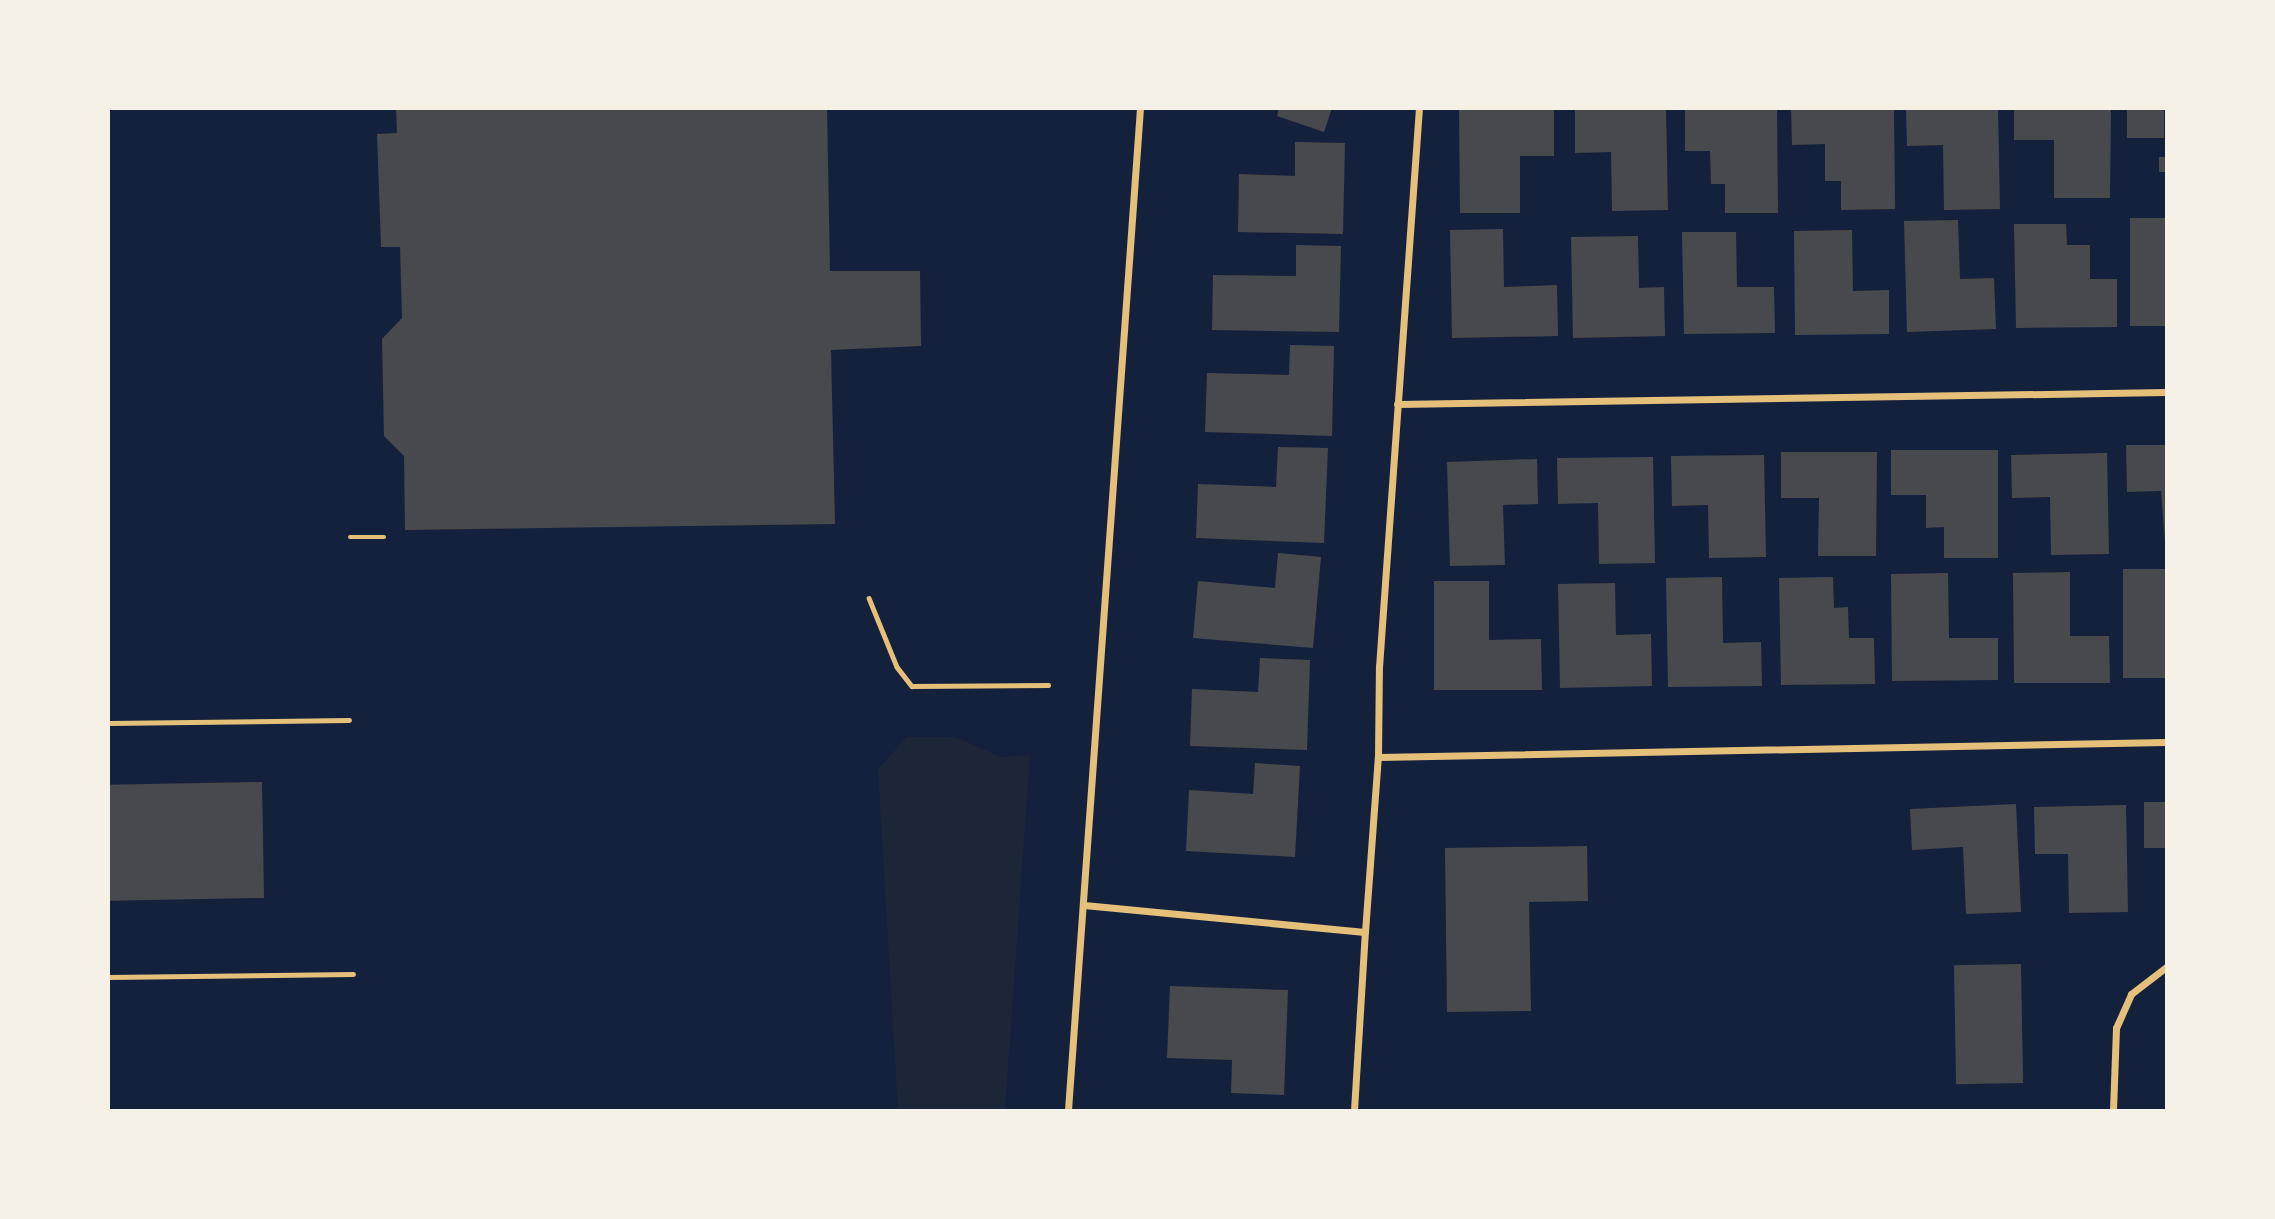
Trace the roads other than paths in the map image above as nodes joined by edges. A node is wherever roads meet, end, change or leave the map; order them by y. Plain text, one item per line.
1 (1140, 108) edge
2 (1419, 108) edge
3 (2166, 392) edge
4 (1397, 404) junction
5 (349, 720) dead end
6 (108, 723) edge
7 (2166, 743) edge
8 (1378, 757) junction
9 (1084, 905) junction
10 (1365, 932) junction
11 (2166, 967) edge
12 (353, 974) dead end
13 (108, 977) edge
14 (1068, 1111) edge
15 (1354, 1111) edge
16 (2113, 1111) edge

1 - 9 street
2 - 4 street
3 - 4 street
4 - 8 street
5 - 6 lane
7 - 8 street
8 - 10 street
9 - 10 street
9 - 14 street
10 - 15 street
11 - 16 street
12 - 13 lane

